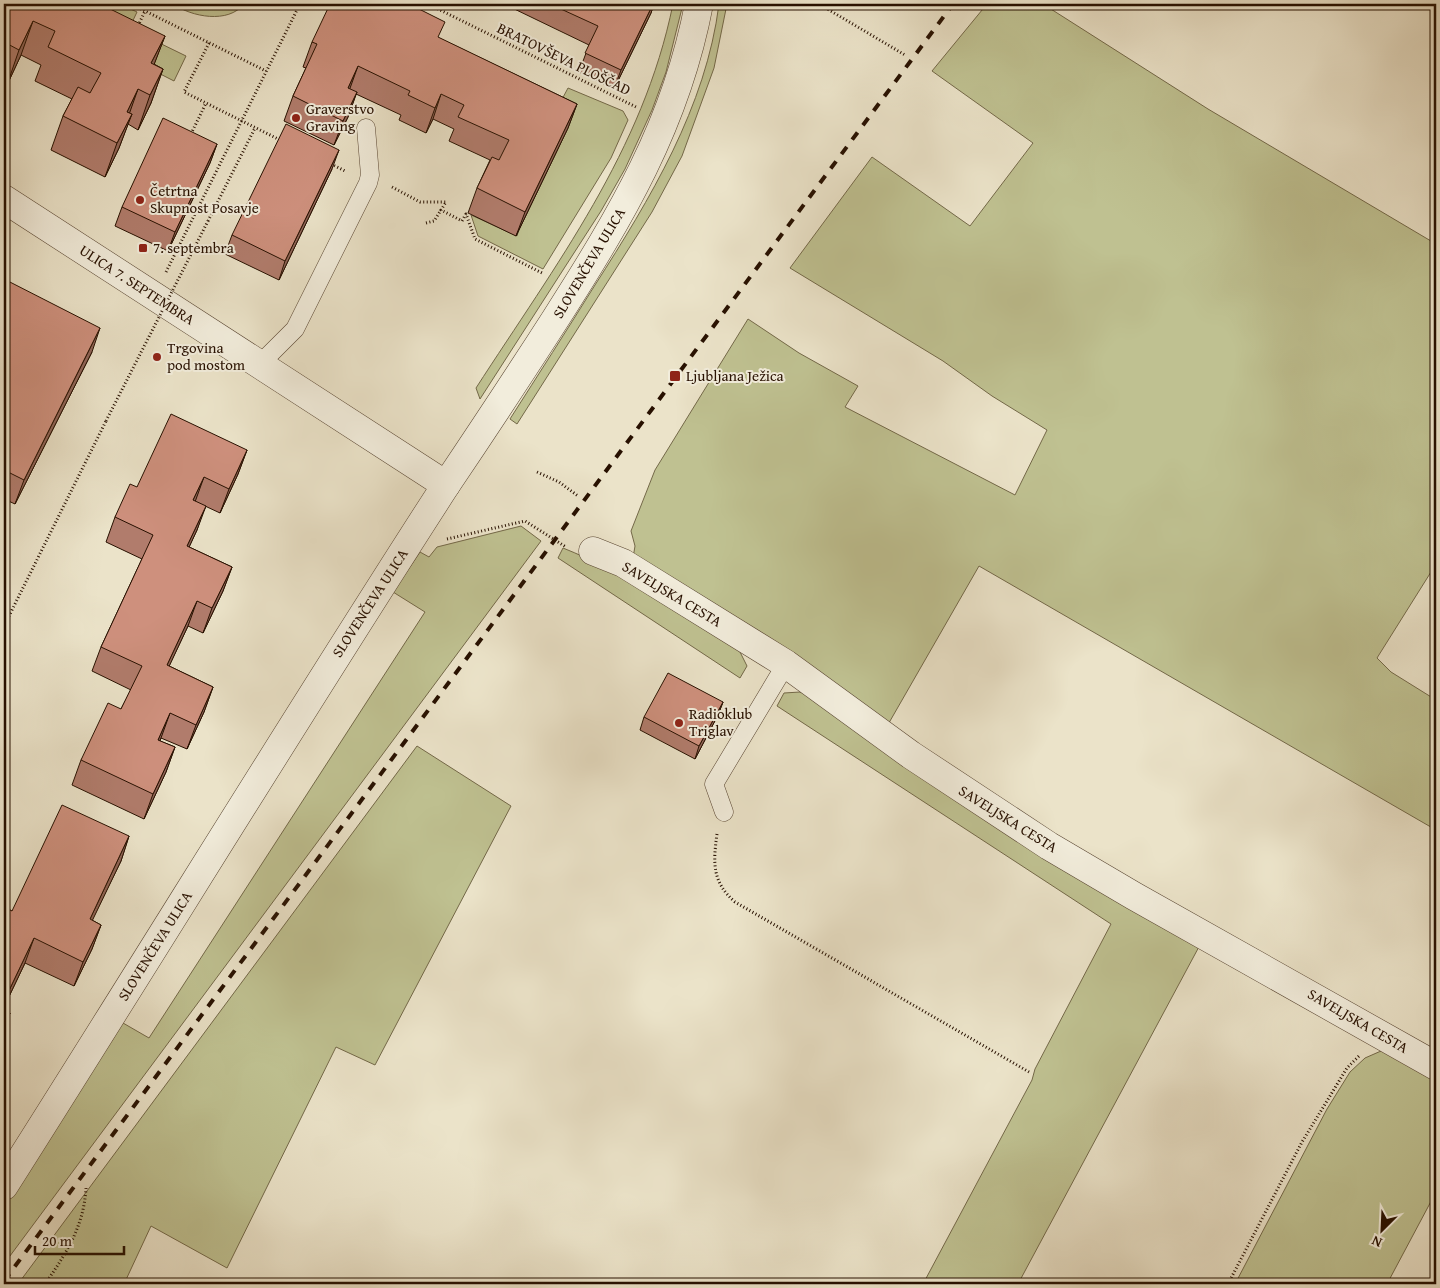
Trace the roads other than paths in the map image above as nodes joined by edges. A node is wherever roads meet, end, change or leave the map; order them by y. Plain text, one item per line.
1 (699, 4) edge
2 (366, 128) dead end
3 (4, 199) edge
4 (260, 364) junction
5 (446, 485) junction
6 (593, 552) road end
7 (786, 664) junction
8 (724, 812) road end
9 (1436, 1066) edge
10 (4, 1186) edge

1 - 5 street, SLOVENČEVA ULICA
2 - 4 lane
3 - 4 street, ULICA 7. SEPTEMBRA
4 - 5 street, ULICA 7. SEPTEMBRA
5 - 10 street, SLOVENČEVA ULICA
6 - 7 street, SAVELJSKA CESTA
7 - 8 lane
7 - 9 street, SAVELJSKA CESTA

